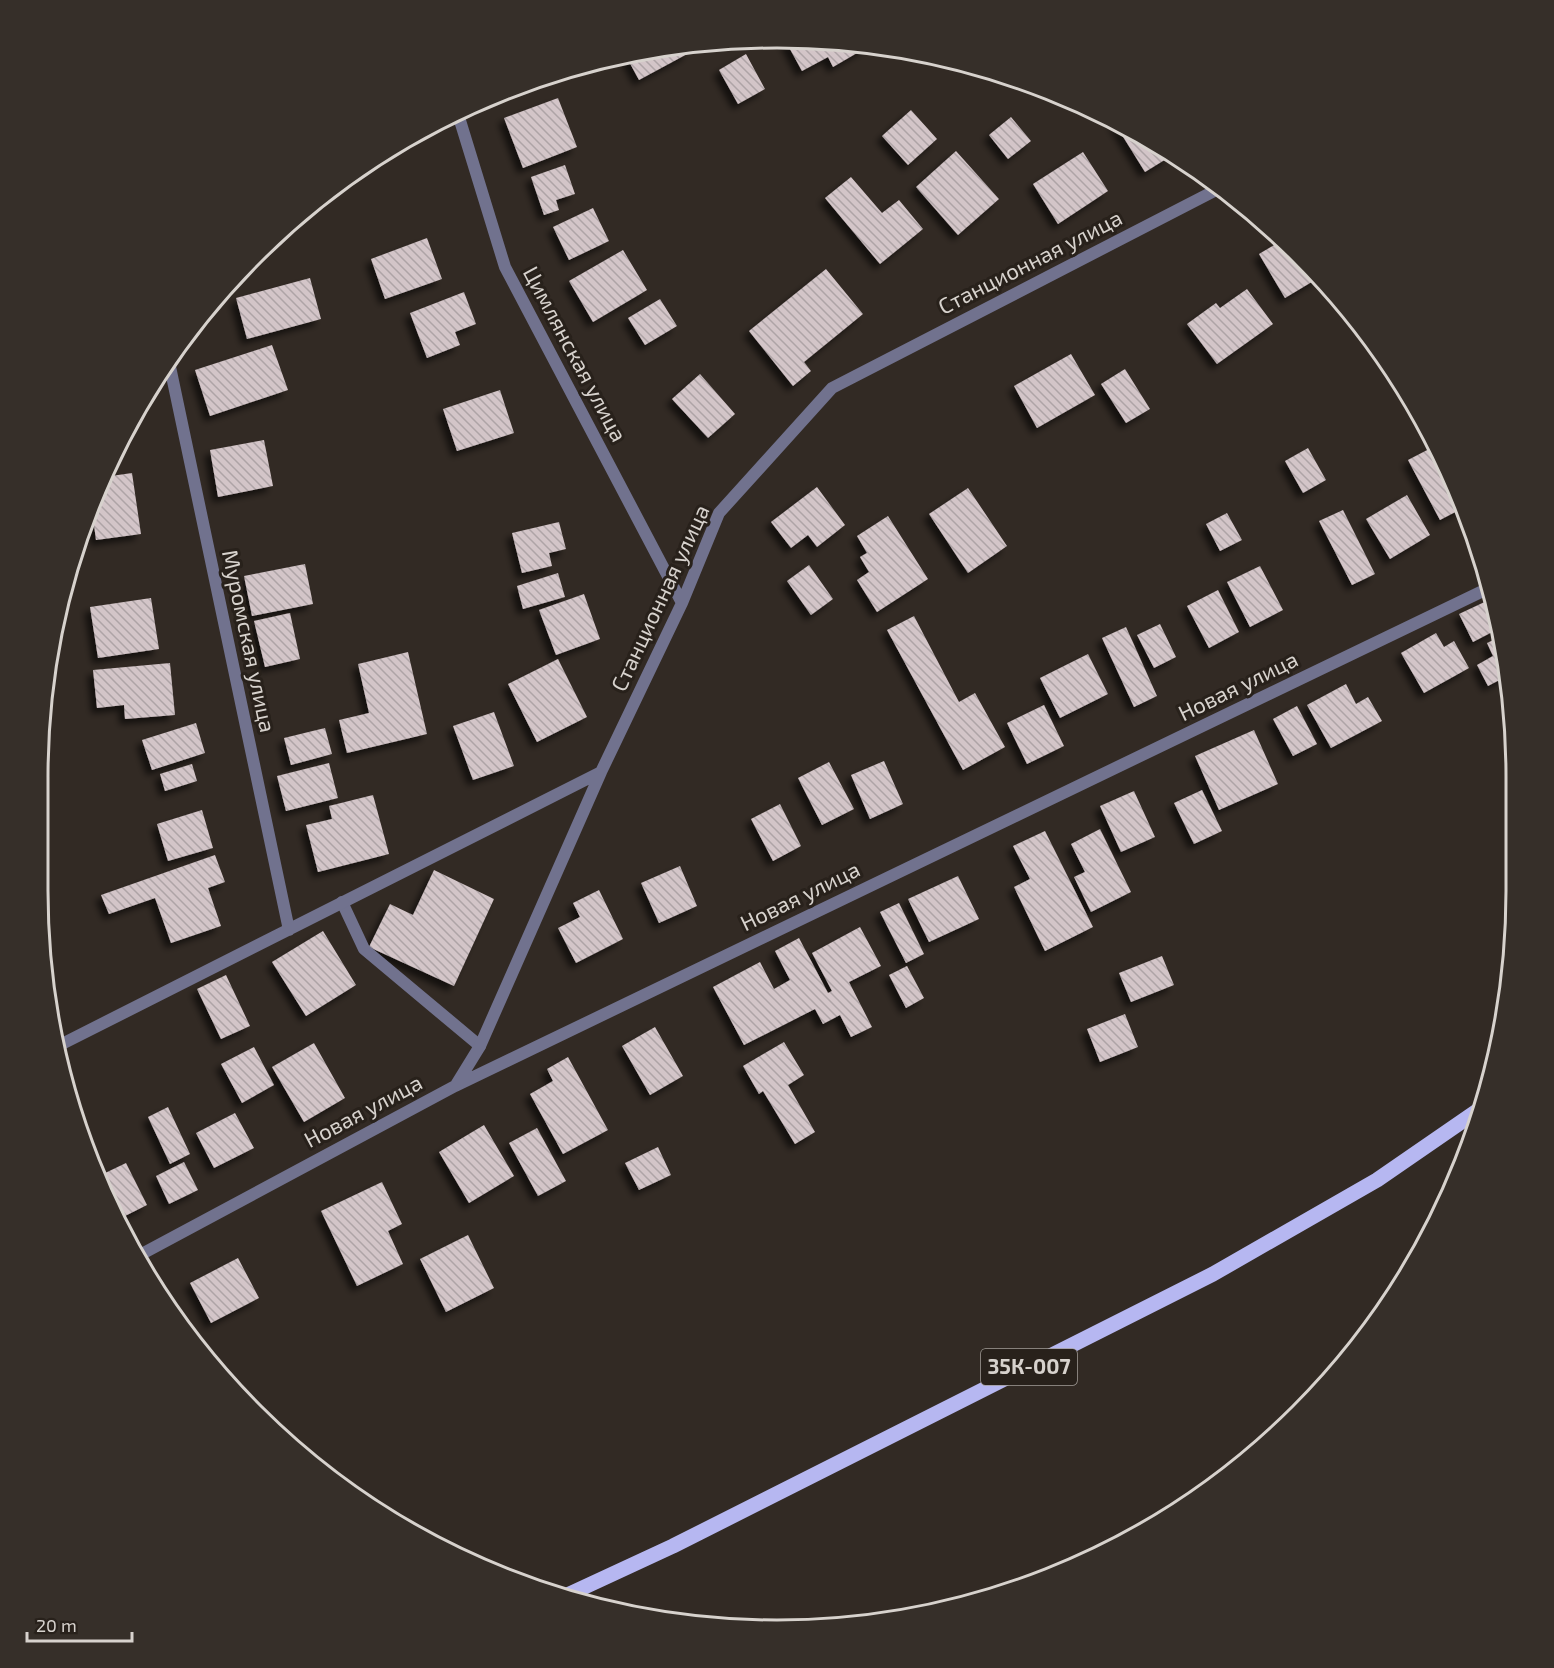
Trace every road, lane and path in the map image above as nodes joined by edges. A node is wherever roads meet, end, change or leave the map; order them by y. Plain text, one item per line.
1 (460, 121) edge
2 (1212, 192) edge
3 (171, 372) edge
4 (1482, 591) edge
5 (682, 603) junction
6 (601, 772) junction
7 (342, 902) junction
8 (289, 930) junction
9 (64, 1043) edge
10 (480, 1046) junction
11 (455, 1086) junction
12 (1470, 1116) edge
13 (144, 1253) edge
14 (576, 1591) edge

1 - 5 street, Цимлянская улица
2 - 5 street, Станционная улица
3 - 8 street, Муромская улица
4 - 11 street, Новая улица
5 - 6 street, Станционная улица
6 - 7 street
6 - 10 street, Станционная улица
7 - 8 street
7 - 10 street
8 - 9 street
10 - 11 street, Станционная улица
11 - 13 street, Новая улица
12 - 14 main road, 35К-007

